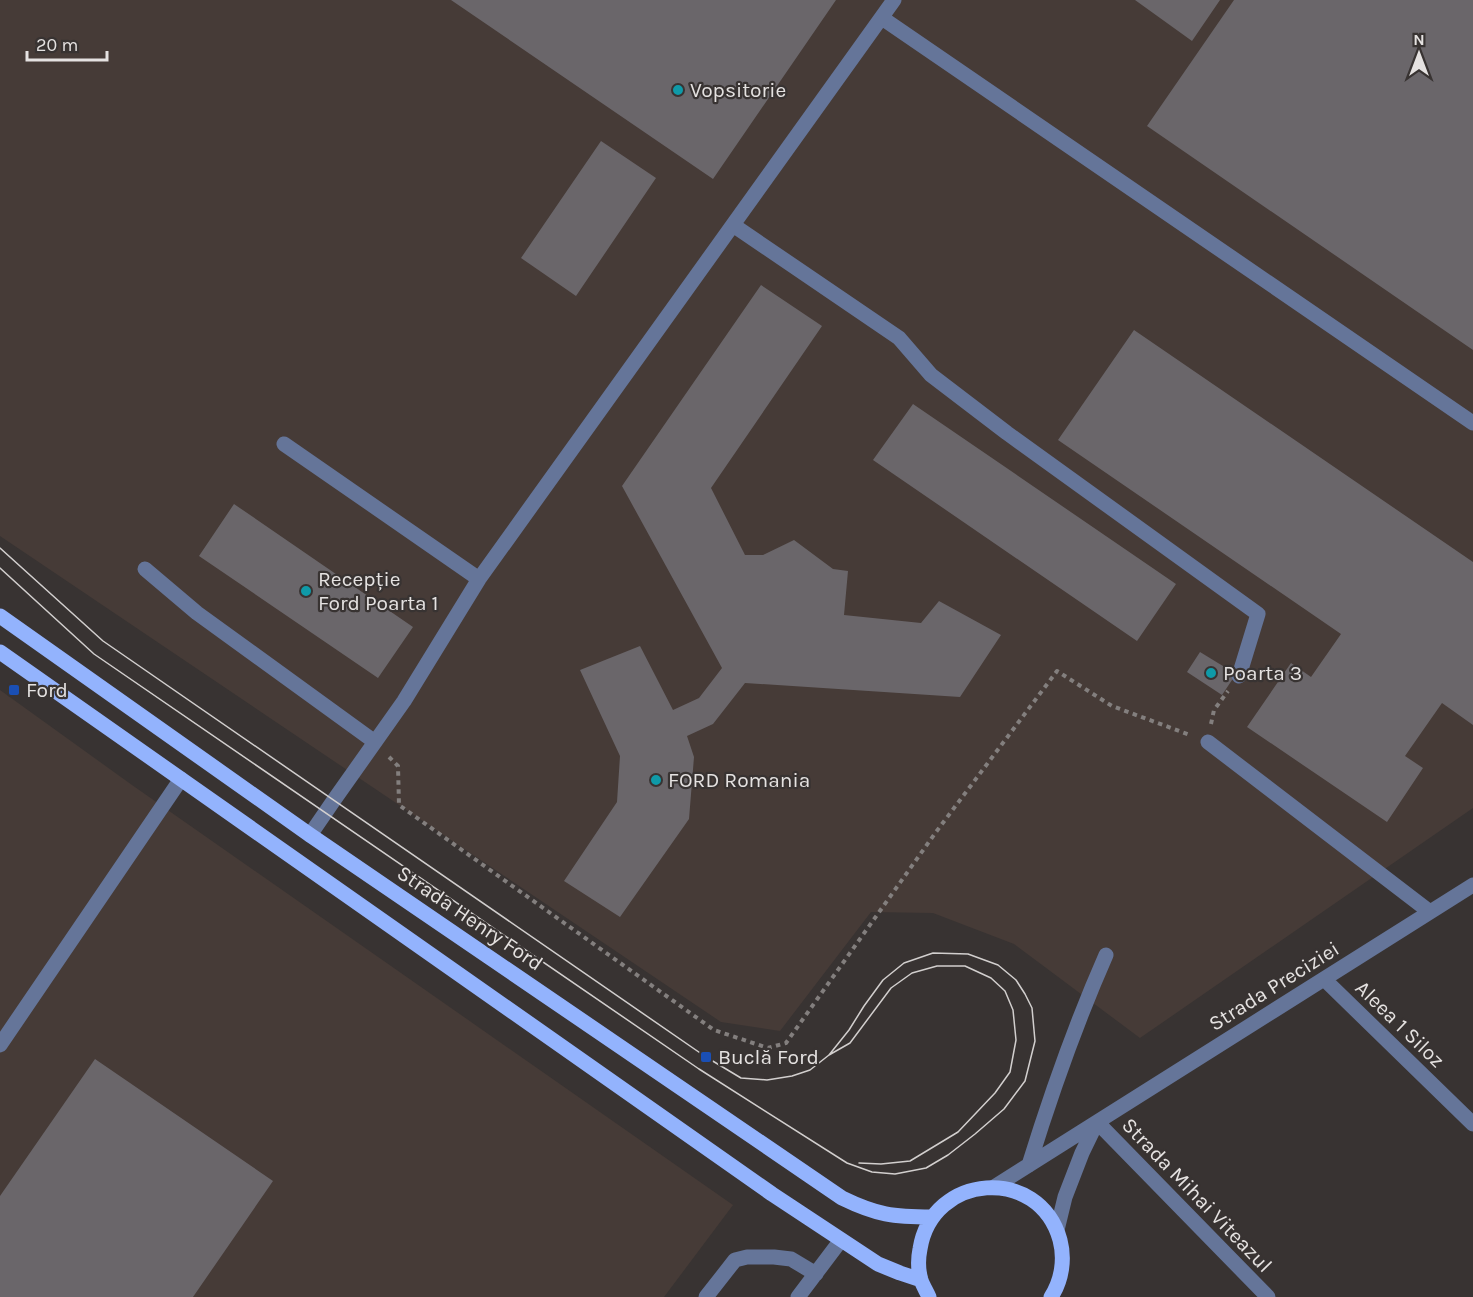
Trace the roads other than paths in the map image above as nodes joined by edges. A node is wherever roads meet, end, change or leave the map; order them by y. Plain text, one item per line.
1 (894, 0) edge
2 (882, 18) junction
3 (733, 225) junction
4 (1473, 423) edge
5 (284, 444) dead end
6 (145, 569) dead end
7 (479, 579) junction
8 (0, 616) edge
9 (0, 652) edge
10 (1239, 676) road end
11 (375, 742) junction
12 (1208, 742) road end
13 (181, 779) junction
14 (310, 835) junction
15 (1473, 885) edge
16 (1430, 912) junction
17 (1106, 955) dead end
18 (1324, 979) junction
19 (0, 1045) edge
20 (1096, 1122) junction
21 (1473, 1124) edge
22 (1029, 1165) junction
23 (994, 1187) junction
24 (932, 1217) junction
25 (1057, 1230) junction
26 (842, 1240) junction
27 (816, 1274) junction
28 (921, 1280) junction
29 (706, 1297) edge
30 (798, 1297) edge
31 (929, 1297) edge
32 (1051, 1297) edge
33 (1268, 1297) edge

1 - 2 street
2 - 3 street
2 - 4 street
3 - 7 street
3 - 10 street
5 - 7 street
6 - 11 street
7 - 11 street
8 - 14 main road, Strada Henry Ford
9 - 13 main road
11 - 14 street
12 - 16 street
13 - 19 street
13 - 26 main road
14 - 24 main road, Strada Henry Ford
15 - 16 street, Strada Preciziei
16 - 18 street, Strada Preciziei
17 - 22 street
18 - 20 street, Strada Preciziei
18 - 21 street, Aleea 1 Siloz
20 - 22 street, Strada Preciziei
20 - 25 street
20 - 33 street, Strada Mihai Viteazul
22 - 23 street, Strada Preciziei
23 - 24 main road
23 - 25 main road
24 - 28 main road
25 - 32 main road
26 - 27 street
26 - 28 main road
27 - 29 street
27 - 30 street
28 - 31 main road

